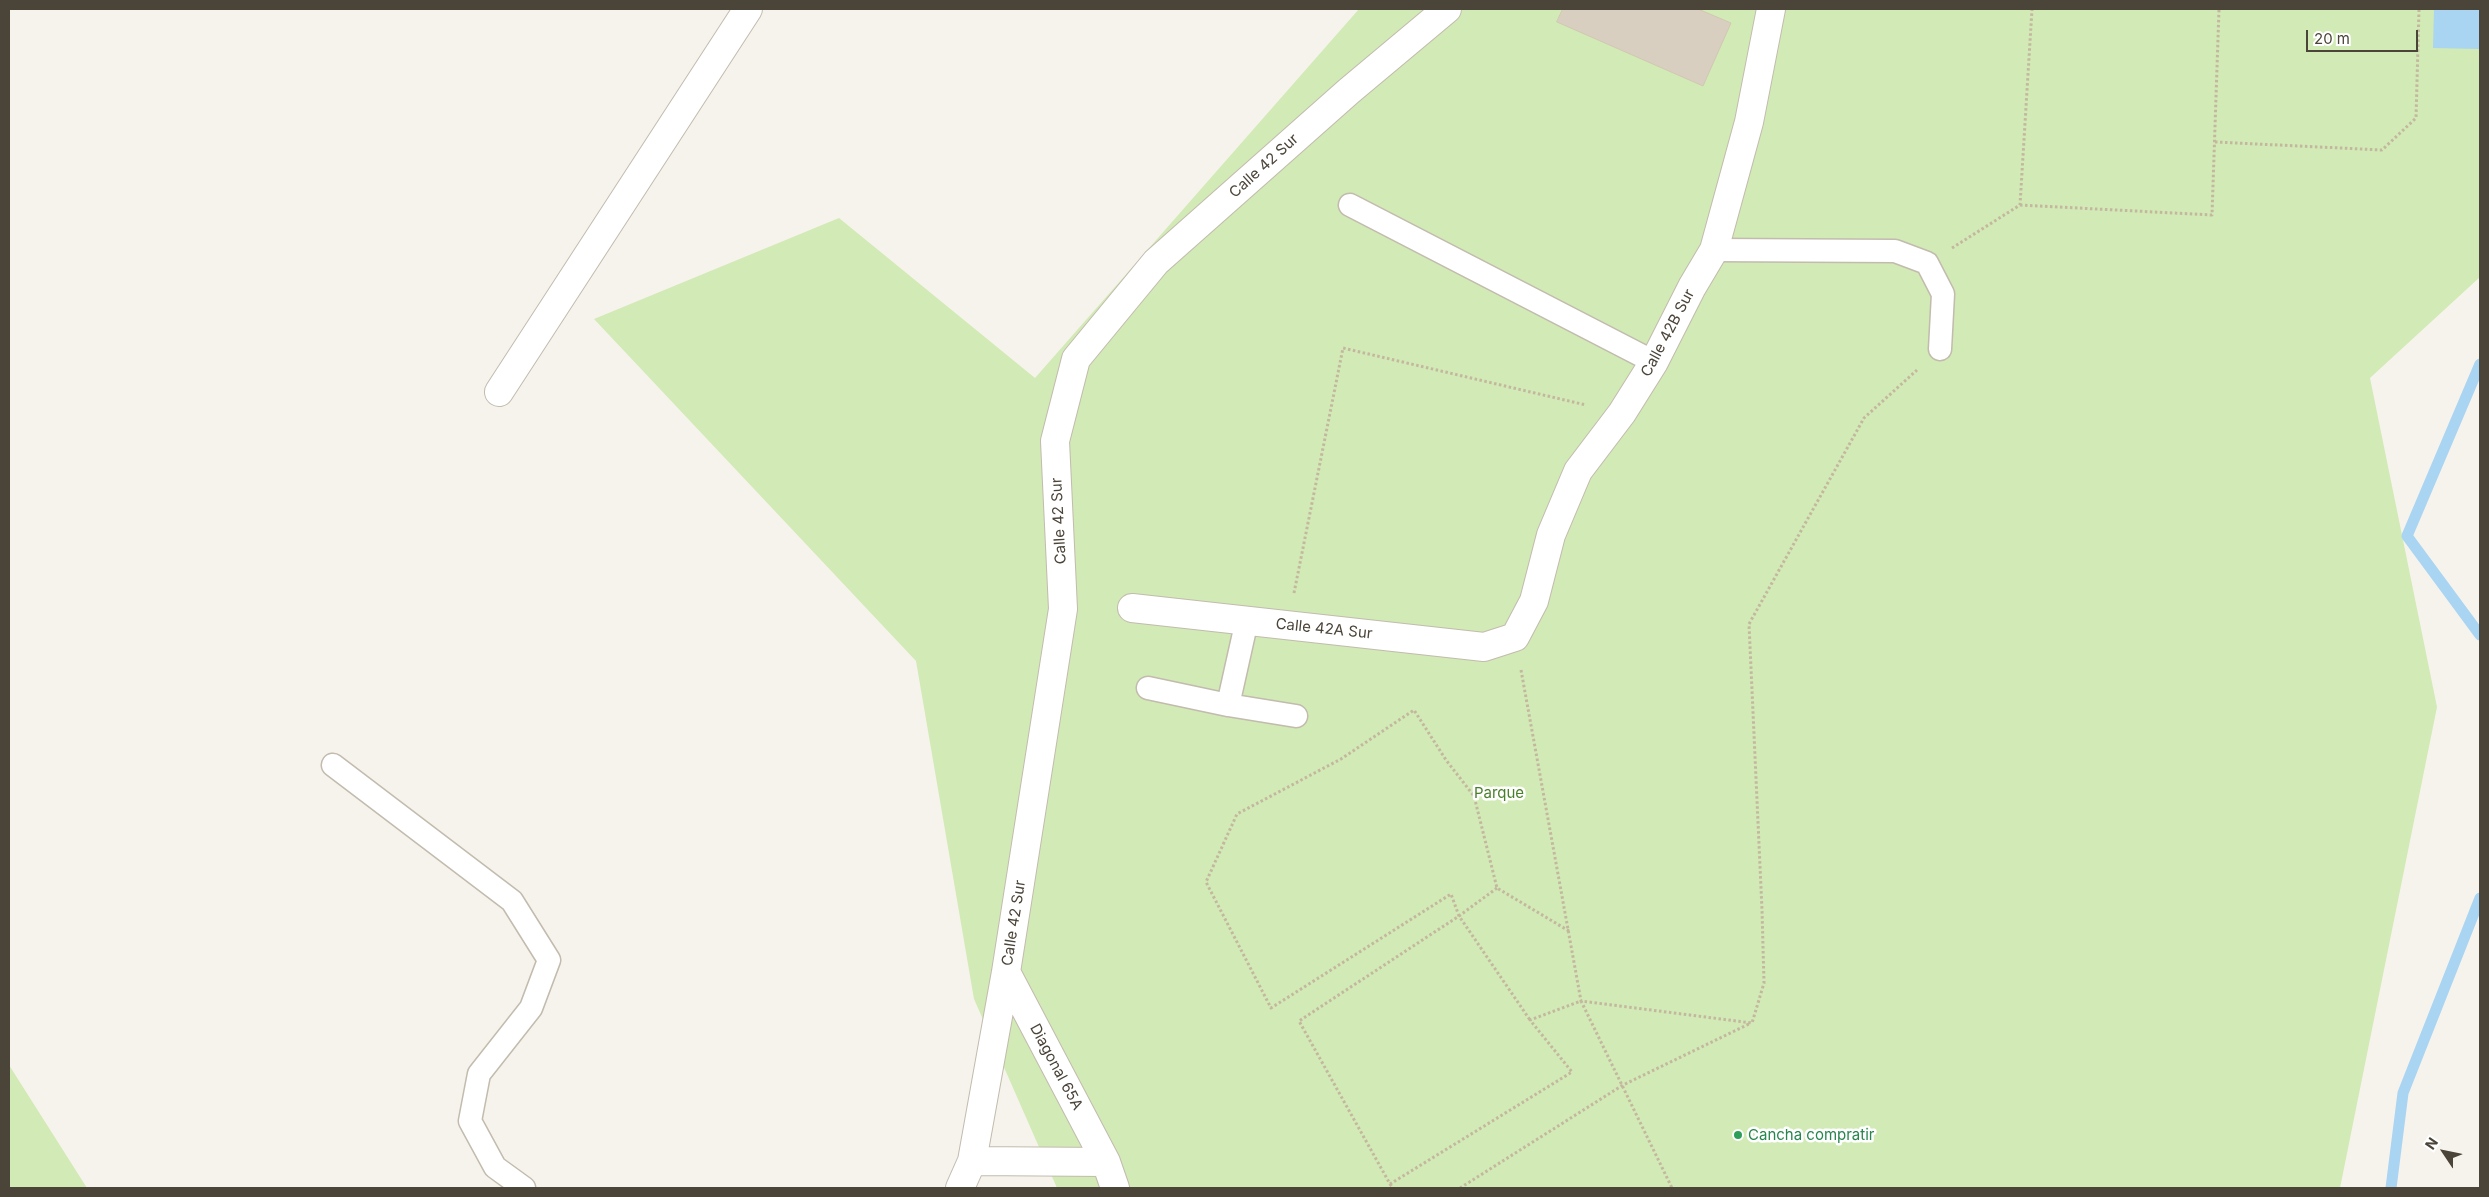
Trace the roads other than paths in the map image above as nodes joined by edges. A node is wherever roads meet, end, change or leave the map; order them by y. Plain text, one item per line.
1 (748, 9) edge
2 (1447, 9) edge
3 (1772, 9) edge
4 (1350, 205) dead end
5 (1714, 250) junction
6 (1940, 349) road end
7 (1654, 362) junction
8 (499, 392) dead end
9 (1132, 608) dead end
10 (1247, 620) junction
11 (1515, 637) joint
12 (1148, 688) dead end
13 (1228, 705) junction
14 (1296, 716) dead end
15 (333, 765) dead end
16 (1006, 972) junction
17 (972, 1161) junction
18 (1106, 1162) junction
19 (524, 1188) edge
20 (960, 1188) edge
21 (1114, 1188) edge

1 - 8 street
2 - 16 street, Calle 42 Sur
3 - 5 street, Calle 42B Sur
4 - 7 lane
5 - 6 lane
5 - 7 street, Calle 42B Sur
7 - 11 street, Calle 42B Sur
9 - 10 street, Calle 42A Sur
10 - 11 street, Calle 42A Sur
10 - 13 lane
12 - 13 lane
13 - 14 lane
15 - 19 lane
16 - 17 street, Calle 42 Sur
16 - 18 street, Diagonal 65A
17 - 18 street
17 - 20 street, Calle 42 Sur
18 - 21 street, Diagonal 65A

